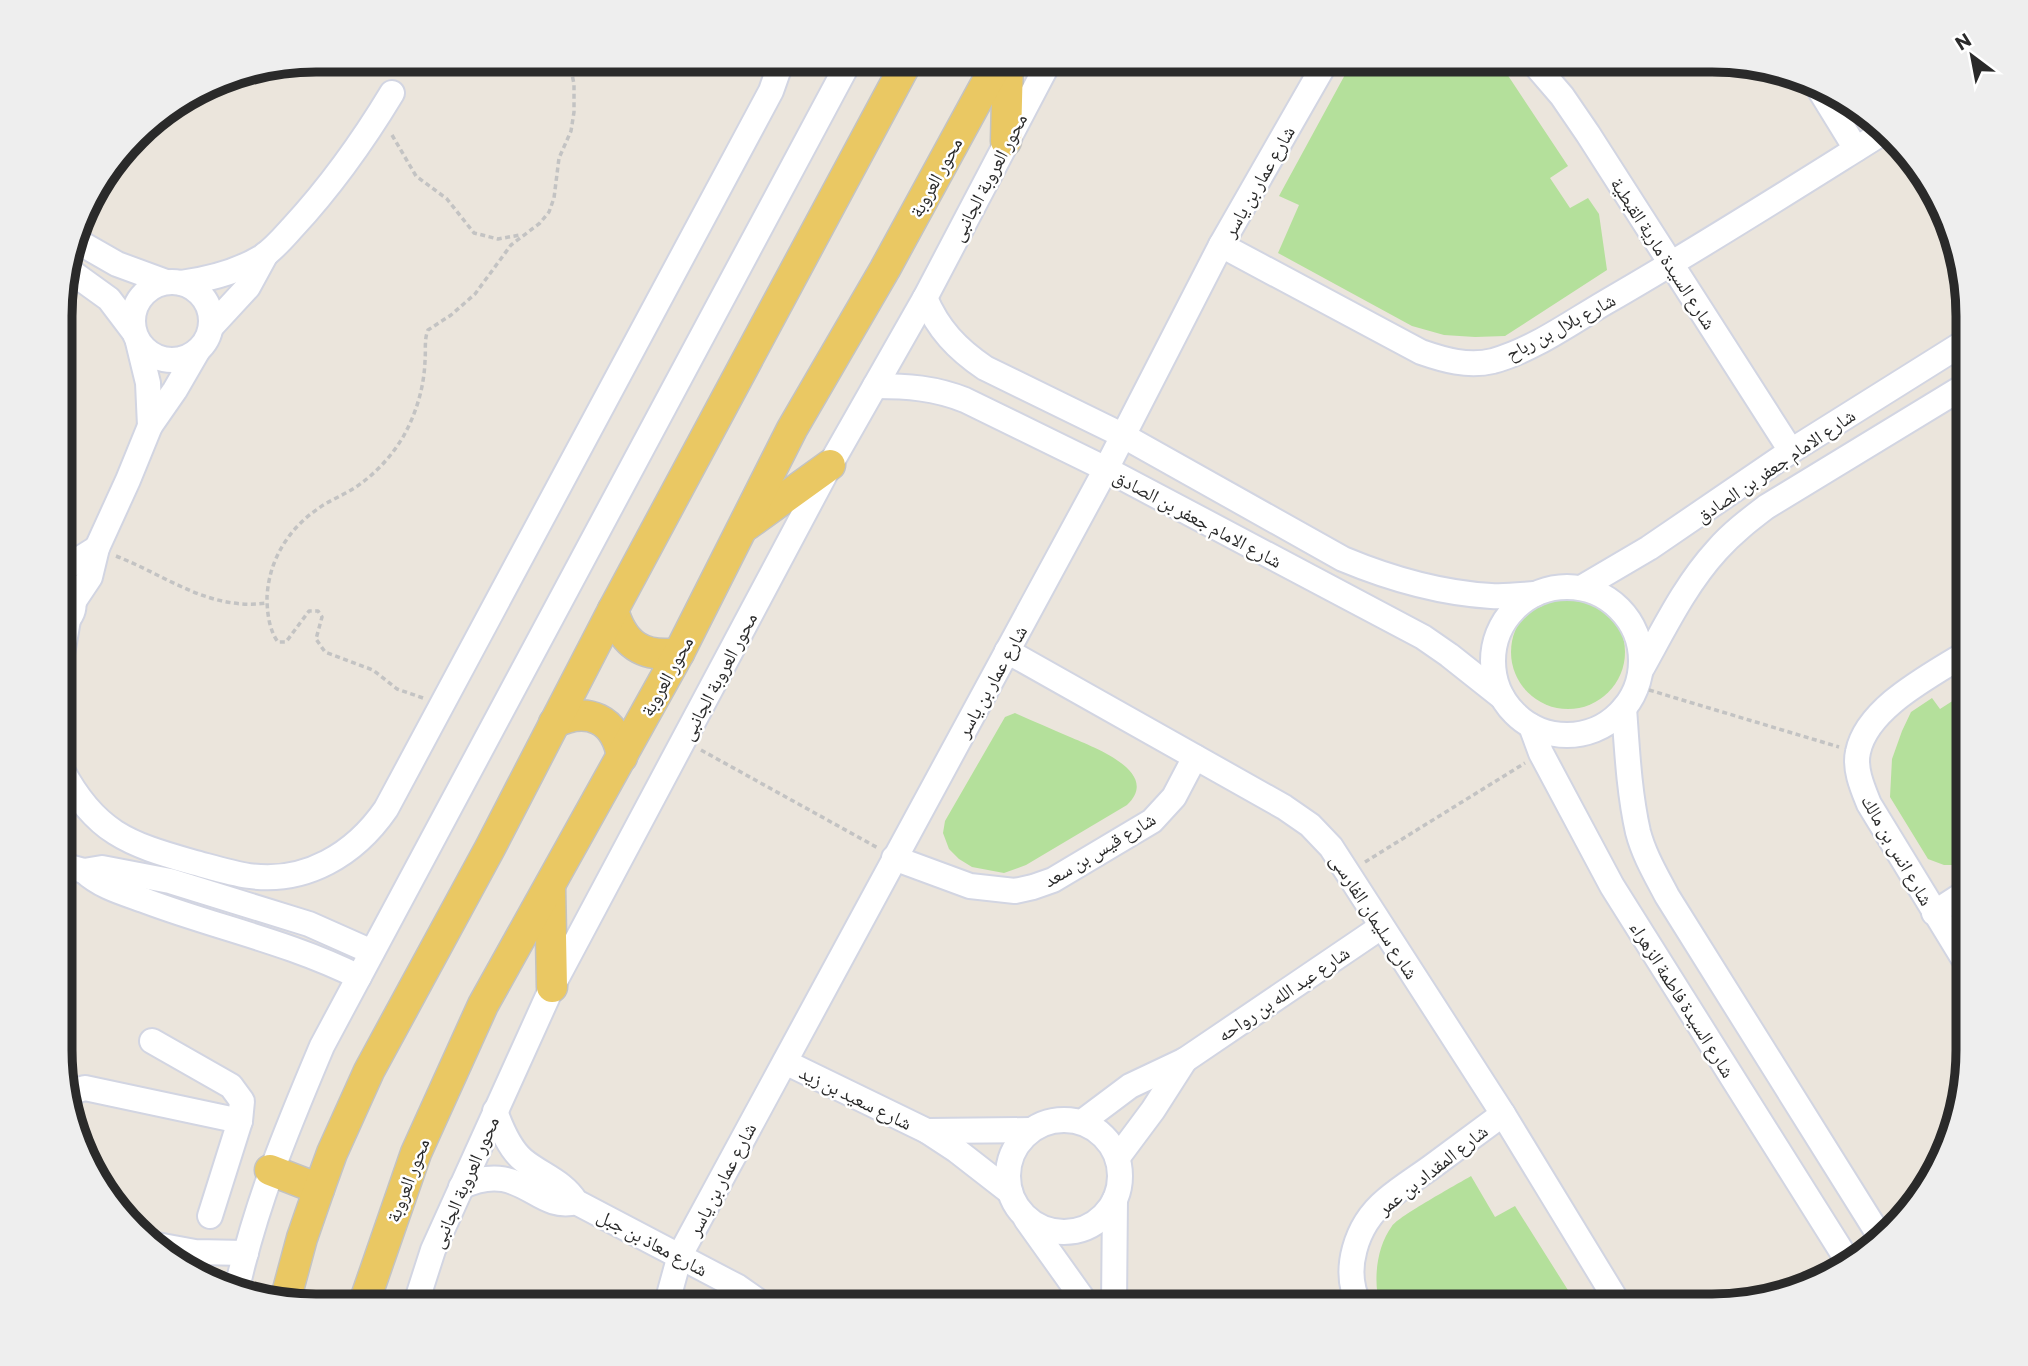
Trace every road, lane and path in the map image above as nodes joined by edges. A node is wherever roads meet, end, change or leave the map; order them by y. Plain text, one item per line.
1 (571, 72) edge
2 (778, 72) edge
3 (844, 72) edge
4 (902, 72) edge
5 (992, 72) edge
6 (1008, 72) edge
7 (1043, 72) edge
8 (1320, 72) edge
9 (1541, 72) edge
10 (392, 93) dead end
11 (1826, 101) edge
12 (379, 115) junction
13 (1877, 136) edge
14 (1006, 141) junction
15 (1856, 149) junction
16 (522, 234) junction
17 (83, 244) edge
18 (1221, 245) junction
19 (266, 254) junction
20 (1671, 265) junction
21 (76, 275) edge
22 (174, 282) junction
23 (925, 298) junction
24 (211, 327) junction
25 (136, 337) junction
26 (1956, 348) edge
27 (197, 352) junction
28 (875, 386) junction
29 (1956, 391) edge
30 (150, 426) junction
31 (1122, 435) junction
32 (1791, 451) junction
33 (830, 465) junction
34 (1106, 469) junction
35 (741, 529) junction
36 (97, 548) junction
37 (72, 564) edge
38 (1581, 587) junction
39 (1535, 594) junction
40 (72, 600) edge
41 (267, 603) junction
42 (612, 610) junction
43 (1007, 651) junction
44 (679, 653) junction
45 (1956, 660) edge
46 (1639, 678) junction
47 (1502, 697) junction
48 (440, 707) junction
49 (1624, 708) junction
50 (554, 723) junction
51 (1531, 726) junction
52 (684, 740) junction
53 (1541, 753) junction
54 (1857, 753) junction
55 (622, 757) junction
56 (1195, 757) junction
57 (72, 786) edge
58 (894, 858) junction
59 (73, 869) edge
60 (1348, 872) junction
61 (550, 885) junction
62 (1956, 898) edge
63 (1934, 912) junction
64 (1381, 927) junction
65 (328, 932) junction
66 (289, 947) junction
67 (1956, 947) edge
68 (372, 952) junction
69 (359, 977) junction
70 (552, 987) junction
71 (152, 1041) dead end
72 (1185, 1060) junction
73 (785, 1062) junction
74 (75, 1089) edge
75 (495, 1111) junction
76 (1503, 1114) junction
77 (240, 1121) junction
78 (1082, 1122) junction
79 (1031, 1130) junction
80 (927, 1131) junction
81 (1118, 1157) junction
82 (270, 1170) junction
83 (461, 1187) junction
84 (319, 1189) junction
85 (1010, 1192) junction
86 (1115, 1199) junction
87 (576, 1202) junction
88 (1024, 1215) junction
89 (210, 1216) dead end
90 (1876, 1231) edge
91 (246, 1254) junction
92 (680, 1255) junction
93 (1844, 1255) edge
94 (195, 1262) edge
95 (238, 1281) edge
96 (287, 1292) edge
97 (367, 1294) edge
98 (419, 1294) edge
99 (669, 1294) edge
100 (748, 1294) edge
101 (1080, 1294) edge
102 (1114, 1294) edge
103 (1354, 1294) edge
104 (1613, 1294) edge

1 - 16 path
2 - 48 street
3 - 68 street
4 - 42 main road
5 - 35 main road, محور العروبة
6 - 14 main road
7 - 14 street, محور العروبة الجانبى
8 - 18 street, شارع عمار بن ياسر
9 - 20 street, شارع السيدة مارية القبطية
10 - 12 street
11 - 15 street
12 - 16 path
12 - 19 street
13 - 15 street, شارع بلال بن رباح
14 - 23 street, محور العروبة الجانبى
15 - 20 street, شارع بلال بن رباح
16 - 41 path
17 - 22 street
18 - 20 street, شارع بلال بن رباح
18 - 31 street, شارع عمار بن ياسر
19 - 22 street
19 - 24 street
20 - 32 street, شارع السيدة مارية القبطية
21 - 25 street
22 - 24 street
22 - 25 street
23 - 28 street, محور العروبة الجانبى
23 - 31 street, شارع الامام جعفر بن الصادق
24 - 27 street
25 - 27 street
25 - 30 street
26 - 32 street, شارع الامام جعفر بن الصادق
27 - 30 street
28 - 33 street, محور العروبة الجانبى
28 - 34 street, شارع الامام جعفر بن الصادق
29 - 46 street, شارع الامام جعفر بن الصادق
30 - 36 street
31 - 34 street, شارع عمار بن ياسر
31 - 39 street, شارع الامام جعفر بن الصادق
32 - 38 street, شارع الامام جعفر بن الصادق
33 - 35 main road
33 - 52 street, محور العروبة الجانبى
34 - 43 street, شارع عمار بن ياسر
34 - 47 street, شارع الامام جعفر بن الصادق
35 - 44 main road, محور العروبة
36 - 37 street
36 - 40 street
36 - 41 path
38 - 39 street
38 - 46 street
39 - 47 street
41 - 48 path
42 - 44 main road
42 - 50 main road
43 - 56 street, شارع سليمان الفارسى
43 - 58 street, شارع عمار بن ياسر
44 - 55 main road, محور العروبة
45 - 54 street
46 - 49 street
46 - 54 path
47 - 51 street
48 - 57 street
49 - 51 street
49 - 90 street
50 - 55 main road
50 - 84 main road
51 - 53 street, شارع السيدة فاطمة الزهراء
52 - 58 path
52 - 70 street, محور العروبة الجانبى
53 - 60 path
53 - 93 street, شارع السيدة فاطمة الزهراء
54 - 63 street, شارع انس بن مالك
55 - 61 main road, محور العروبة
56 - 58 street, شارع قيس بن سعد
56 - 60 street, شارع سليمان الفارسى
58 - 73 street, شارع عمار بن ياسر
59 - 65 street
59 - 66 street
60 - 64 street, شارع سليمان الفارسى
61 - 70 main road
61 - 97 main road, محور العروبة
62 - 63 street
63 - 67 street, شارع انس بن مالك
64 - 72 street, شارع عبد الله بن رواحه
64 - 76 street, شارع سليمان الفارسى
65 - 66 street
65 - 68 street
66 - 69 street
68 - 69 street
69 - 82 street
70 - 75 street, محور العروبة الجانبى
71 - 77 street
72 - 78 street, شارع عبد الله بن رواحه
72 - 81 street, شارع عبد الله بن رواحه
73 - 80 street, شارع سعيد بن زيد
73 - 92 street, شارع عمار بن ياسر
74 - 77 street
75 - 83 street, محور العروبة الجانبى
75 - 87 street, شارع معاذ بن جبل
76 - 103 street, شارع المقداد بن عمر
76 - 104 street, شارع سليمان الفارسى
77 - 89 street
78 - 79 street
78 - 81 street
79 - 80 street, شارع سعيد بن زيد
79 - 85 street
80 - 85 street, شارع سعيد بن زيد
81 - 86 street
82 - 84 main road
82 - 91 street
83 - 87 street, شارع معاذ بن جبل
83 - 98 street, محور العروبة الجانبى
84 - 96 main road
85 - 88 street
86 - 88 street
86 - 102 street
87 - 92 street, شارع معاذ بن جبل
88 - 101 street
91 - 94 street
91 - 95 street
92 - 99 street, شارع عمار بن ياسر
92 - 100 street, شارع معاذ بن جبل

